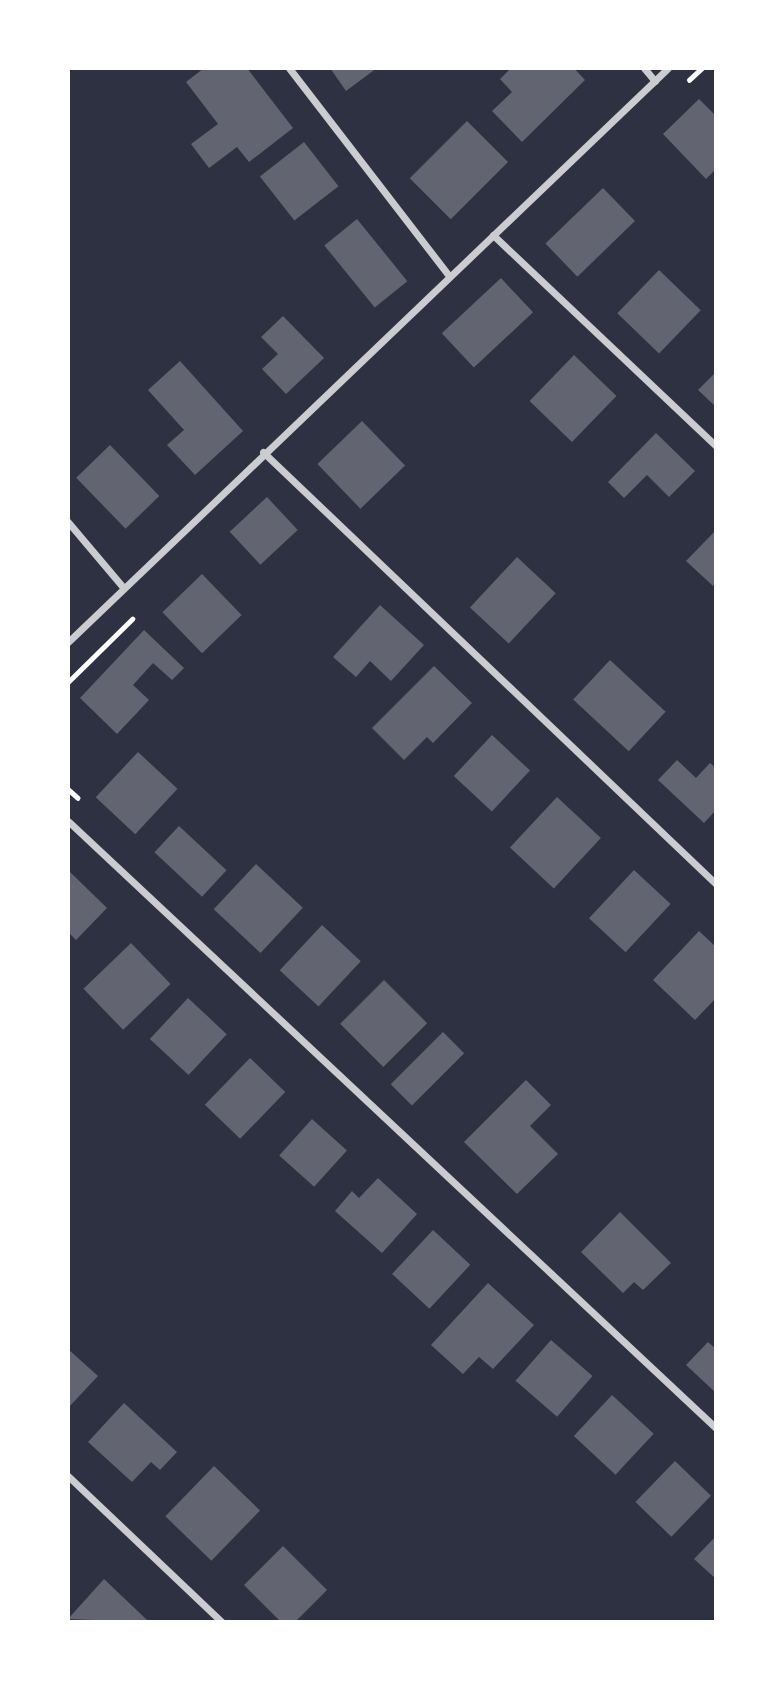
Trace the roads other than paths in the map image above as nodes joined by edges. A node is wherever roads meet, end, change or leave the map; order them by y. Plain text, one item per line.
1 (289, 68) edge
2 (645, 68) edge
3 (668, 68) edge
4 (655, 81) junction
5 (493, 235) junction
6 (449, 276) junction
7 (716, 446) edge
8 (264, 452) junction
9 (68, 522) edge
10 (123, 587) junction
11 (68, 642) edge
12 (68, 821) edge
13 (716, 884) edge
14 (716, 1428) edge
15 (68, 1476) edge
16 (222, 1622) edge

1 - 6 street
2 - 4 street
3 - 4 street
4 - 5 street
5 - 6 street
5 - 7 street
6 - 8 street
8 - 10 street
8 - 13 street
9 - 10 street
10 - 11 street
12 - 14 street
15 - 16 street

